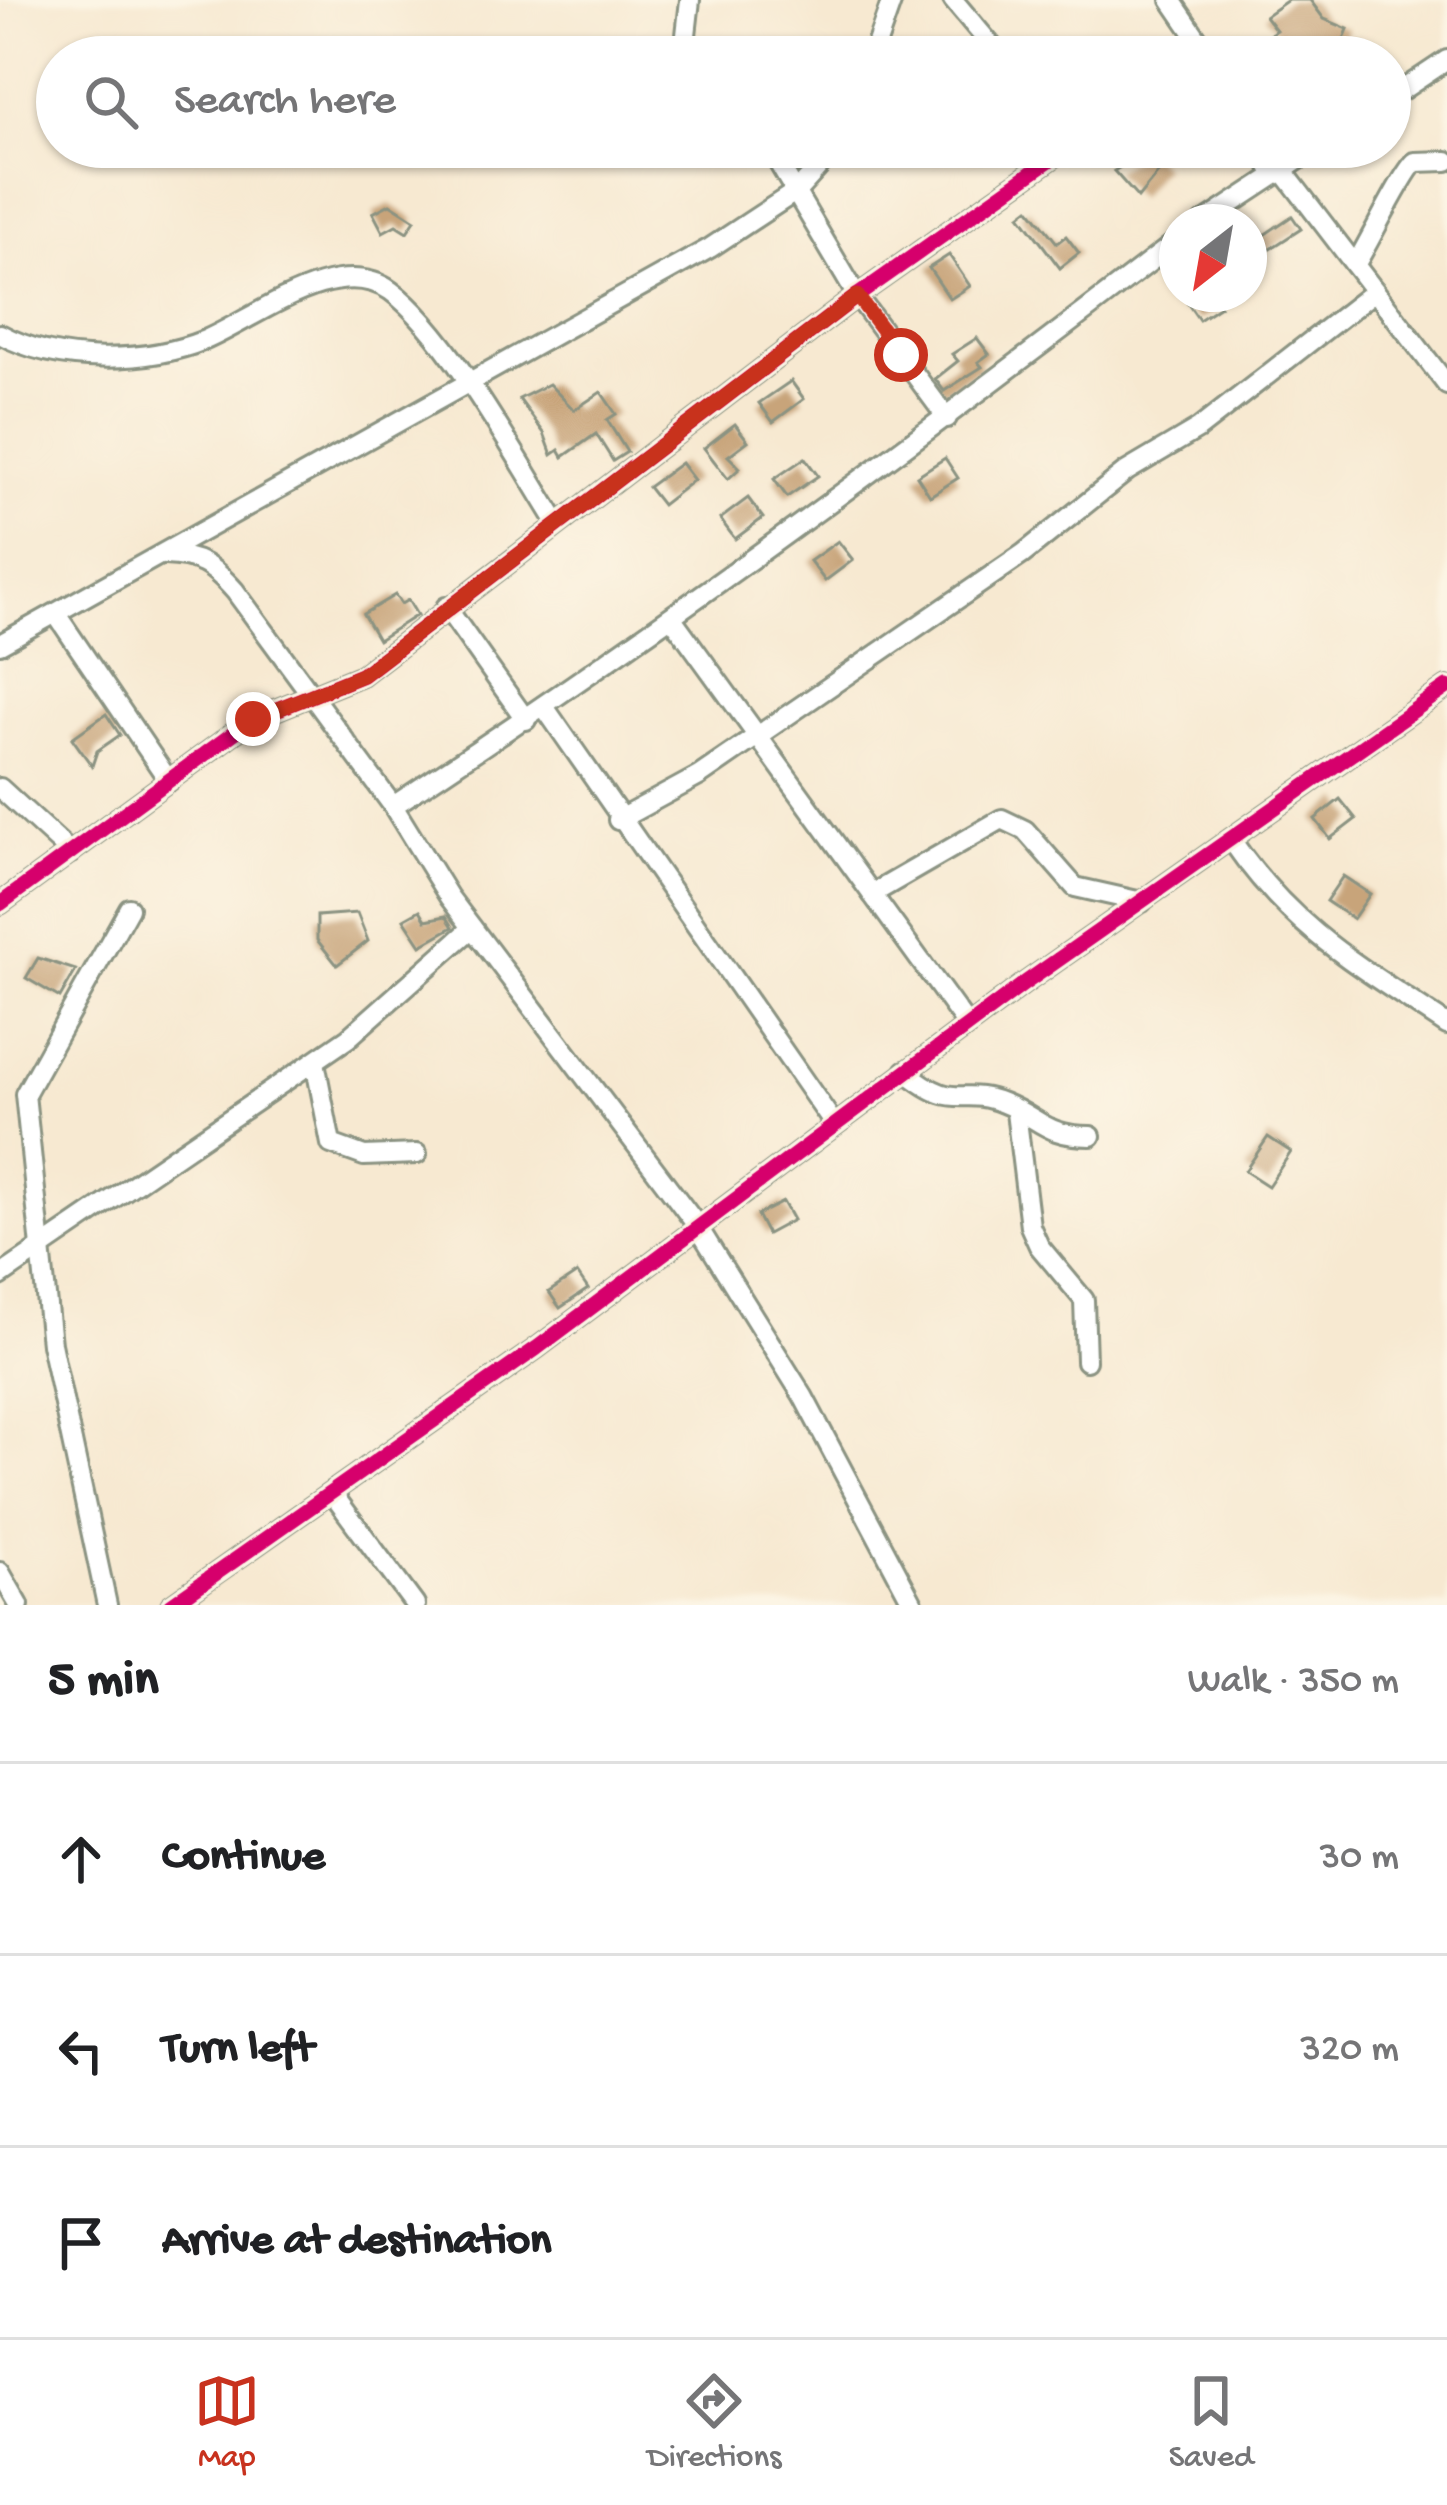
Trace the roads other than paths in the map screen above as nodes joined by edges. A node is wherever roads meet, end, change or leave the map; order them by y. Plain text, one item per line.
1 (690, 0) edge
2 (892, 0) edge
3 (953, 0) edge
4 (1171, 0) edge
5 (686, 36) edge
6 (879, 36) edge
7 (983, 36) edge
8 (1192, 36) edge
9 (1447, 60) edge
10 (1411, 84) edge
11 (1447, 161) edge
12 (1411, 166) edge
13 (784, 168) edge
14 (818, 168) edge
15 (1038, 168) edge
16 (1275, 168) edge
17 (1284, 168) edge
18 (1409, 168) edge
19 (1278, 172) junction
20 (798, 190) junction
21 (1231, 204) edge
22 (1159, 255) edge
23 (1355, 265) junction
24 (1375, 291) junction
25 (857, 296) junction
26 (0, 334) edge
27 (468, 382) junction
28 (1447, 385) edge
29 (947, 418) junction
30 (556, 521) junction
31 (164, 555) junction
32 (446, 608) junction
33 (56, 614) junction
34 (672, 618) junction
35 (0, 644) edge
36 (1447, 688) edge
37 (313, 699) junction
38 (545, 708) junction
39 (526, 720) junction
40 (757, 735) junction
41 (169, 781) junction
42 (0, 788) edge
43 (392, 806) junction
44 (619, 820) junction
45 (1232, 841) junction
46 (70, 853) junction
47 (872, 894) junction
48 (1142, 902) junction
49 (0, 904) edge
50 (129, 908) dead end
51 (472, 928) junction
52 (968, 1025) junction
53 (1447, 1025) edge
54 (315, 1061) junction
55 (905, 1071) junction
56 (1016, 1112) junction
57 (833, 1124) junction
58 (1091, 1136) dead end
59 (417, 1154) dead end
60 (696, 1224) junction
61 (40, 1247) junction
62 (0, 1276) edge
63 (1086, 1360) dead end
64 (332, 1493) junction
65 (0, 1572) edge
66 (19, 1605) edge
67 (107, 1605) edge
68 (171, 1605) edge
69 (416, 1605) edge
70 (914, 1605) edge

1 - 5 street
2 - 6 street
3 - 7 street
4 - 8 street
9 - 10 street
11 - 12 street
13 - 20 street
14 - 20 street
15 - 25 street
16 - 19 street
17 - 19 street
18 - 23 street
19 - 21 street
19 - 23 street
20 - 25 street
20 - 27 street
22 - 29 street
23 - 24 street
24 - 28 street
24 - 40 street
25 - 29 street
25 - 30 street
26 - 27 street
27 - 30 street
27 - 31 street
29 - 34 street
30 - 32 street
31 - 33 street
31 - 37 street
32 - 37 street
32 - 39 street
33 - 35 street
33 - 41 street
34 - 38 street
34 - 40 street
36 - 45 street
37 - 41 street
37 - 43 street
38 - 39 street
38 - 44 street
39 - 43 street
40 - 44 street
40 - 47 street
41 - 46 street
42 - 46 street
43 - 51 street
44 - 57 street
45 - 48 street
45 - 53 street
46 - 49 street
47 - 48 street
47 - 52 street
48 - 52 street
50 - 61 street
51 - 54 street
51 - 60 street
52 - 55 street
54 - 59 street
54 - 61 street
55 - 56 street
55 - 57 street
56 - 58 street
56 - 63 street
57 - 60 street
60 - 64 street
60 - 70 street
61 - 62 street
61 - 67 street
64 - 68 street
64 - 69 street
65 - 66 street

